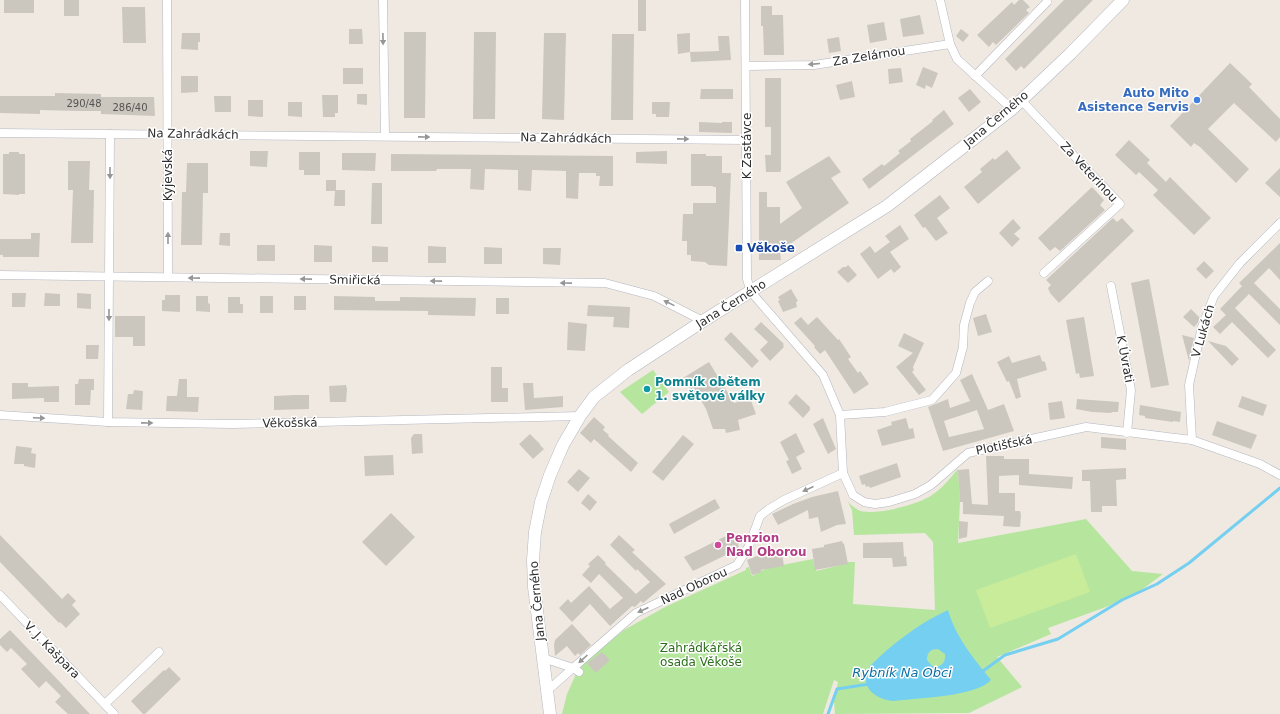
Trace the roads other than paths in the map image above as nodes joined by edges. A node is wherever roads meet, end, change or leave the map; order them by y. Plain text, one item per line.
1 (167, 0) edge
2 (383, 0) edge
3 (745, 0) edge
4 (940, 0) edge
5 (1123, 0) edge
6 (1047, 2) dead end
7 (950, 44) junction
8 (746, 66) junction
9 (975, 76) junction
10 (1021, 100) junction
11 (1012, 109) junction
12 (0, 132) edge
13 (110, 134) junction
14 (167, 134) junction
15 (385, 136) junction
16 (747, 140) junction
17 (1280, 223) edge
18 (1044, 273) dead end
19 (0, 275) edge
20 (109, 276) junction
21 (168, 277) junction
22 (988, 282) dead end
23 (1111, 286) dead end
24 (751, 292) junction
25 (703, 321) junction
26 (0, 415) edge
27 (840, 415) junction
28 (580, 416) junction
29 (108, 422) junction
30 (1128, 432) junction
31 (1192, 440) junction
32 (843, 473) junction
33 (1280, 476) edge
34 (0, 595) edge
35 (159, 652) dead end
36 (543, 658) junction
37 (576, 670) junction
38 (547, 691) junction
39 (105, 704) junction
40 (114, 714) edge
41 (550, 714) edge

1 - 14 street, Kyjevská
2 -> 15 street
3 - 8 street, K Zastávce
4 - 7 street
5 - 10 street, Jana Černého
6 - 9 street
7 -> 8 street, Za Zelárnou
7 - 9 street
8 - 16 street, K Zastávce
9 - 11 street
10 - 11 street, Jana Černého
10 - 18 street, Za Veterinou
11 - 24 street, Jana Černého
12 - 13 street, Na Zahrádkách
13 - 14 street, Na Zahrádkách
13 -> 20 street
14 - 15 street, Na Zahrádkách
21 -> 14 street, Kyjevská
15 -> 16 street, Na Zahrádkách
16 - 24 street, K Zastávce
17 - 31 street, V Lukách
19 - 20 street, Smiřická
20 - 21 street, Smiřická
20 -> 29 street
25 -> 21 street, Smiřická
22 - 27 street
23 - 30 street, K Úvrati
24 - 25 street, Jana Černého
24 - 27 street, Plotišťská
25 - 28 street, Jana Černého
26 -> 29 street, Věkošská
27 - 32 street, Plotišťská
29 -> 28 street, Věkošská
28 - 36 street, Jana Černého
30 - 31 street, Plotišťská
30 - 32 street, Plotišťská
31 - 33 street, Plotišťská
32 -> 37 street, Nad Oborou
34 - 39 street, V. J. Kašpara
35 - 39 street
36 - 37 street
36 - 38 street, Jana Černého
37 - 38 street, Nad Oborou
38 - 41 street, Jana Černého
39 - 40 street, V. J. Kašpara

